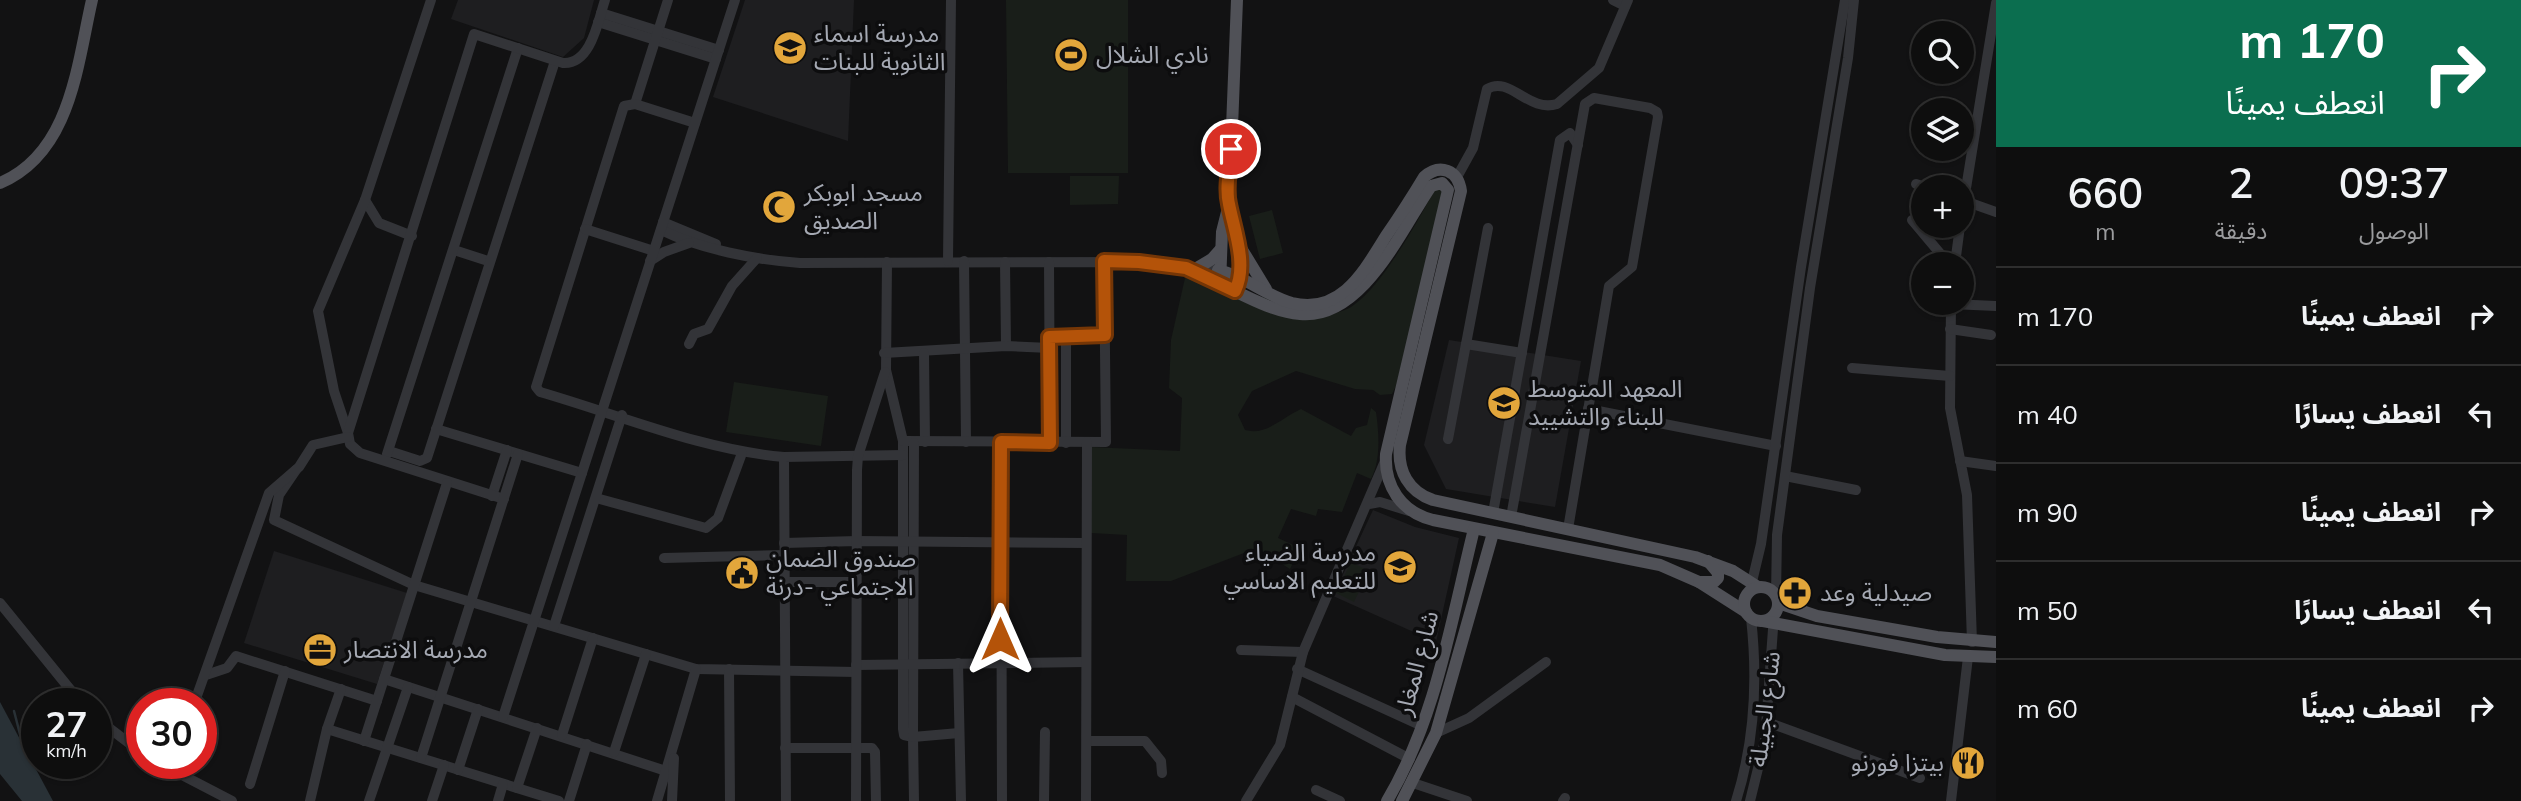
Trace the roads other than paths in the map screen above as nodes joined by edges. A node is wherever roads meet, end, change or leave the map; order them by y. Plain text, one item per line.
1 (92, 0) edge
2 (431, 0) edge
3 (605, 0) edge
4 (668, 0) edge
5 (735, 0) edge
6 (951, 0) edge
7 (1237, 0) edge
8 (1613, 0) edge
9 (1845, 0) edge
10 (1854, 0) edge
11 (1626, 3) edge
12 (1996, 4) edge
13 (600, 17) junction
14 (657, 35) junction
15 (518, 48) junction
16 (717, 54) junction
17 (555, 61) junction
18 (635, 104) junction
19 (695, 123) junction
20 (1581, 126) junction
21 (1570, 133) junction
22 (1578, 146) junction
23 (1967, 175) edge
24 (1457, 177) junction
25 (0, 183) edge
26 (365, 200) junction
27 (1228, 204) junction
28 (1974, 204) edge
29 (669, 205) junction
30 (1996, 212) edge
31 (662, 226) junction
32 (1488, 228) dead end
33 (586, 229) junction
34 (412, 236) junction
35 (1927, 238) edge
36 (692, 239) junction
37 (1237, 240) junction
38 (454, 250) junction
39 (1220, 250) junction
40 (1939, 252) edge
41 (652, 256) junction
42 (757, 258) junction
43 (488, 261) junction
44 (948, 261) junction
45 (964, 261) junction
46 (1104, 261) junction
47 (887, 262) junction
48 (1005, 262) junction
49 (1049, 262) junction
50 (1192, 268) junction
51 (1218, 270) junction
52 (1240, 277) junction
53 (1220, 284) junction
54 (1235, 291) junction
55 (1269, 292) junction
56 (1974, 305) edge
57 (1996, 306) edge
58 (1951, 315) edge
59 (1950, 329) junction
60 (1105, 335) junction
61 (1991, 335) dead end
62 (1066, 336) junction
63 (1049, 343) junction
64 (689, 344) dead end
65 (1466, 344) junction
66 (1006, 346) junction
67 (965, 350) junction
68 (884, 352) junction
69 (924, 353) junction
70 (1522, 353) junction
71 (1852, 368) dead end
72 (886, 370) junction
73 (1950, 376) junction
74 (1588, 409) junction
75 (602, 410) junction
76 (622, 415) junction
77 (436, 429) junction
78 (348, 435) junction
79 (1448, 439) dead end
80 (903, 442) junction
81 (920, 442) junction
82 (966, 442) junction
83 (1001, 442) junction
84 (1087, 442) junction
85 (1050, 443) junction
86 (1066, 443) junction
87 (1776, 446) junction
88 (507, 450) junction
89 (742, 453) junction
90 (518, 454) junction
91 (903, 455) junction
92 (387, 456) junction
93 (858, 456) junction
94 (785, 457) junction
95 (1385, 461) junction
96 (1960, 461) junction
97 (1996, 466) edge
98 (296, 470) junction
99 (582, 472) junction
100 (1784, 476) junction
101 (447, 483) junction
102 (1856, 490) dead end
103 (492, 496) junction
104 (596, 498) junction
105 (504, 499) junction
106 (1369, 504) junction
107 (1412, 512) junction
108 (1493, 513) junction
109 (1511, 517) junction
110 (1474, 529) junction
111 (1568, 529) junction
112 (1493, 533) junction
113 (856, 541) junction
114 (907, 542) junction
115 (999, 542) junction
116 (784, 543) junction
117 (1086, 543) junction
118 (784, 555) junction
119 (664, 558) dead end
120 (1758, 558) junction
121 (1707, 560) junction
122 (1774, 561) junction
123 (784, 582) junction
124 (856, 582) junction
125 (1699, 582) junction
126 (414, 584) junction
127 (1754, 587) junction
128 (471, 602) junction
129 (0, 603) edge
130 (1766, 613) junction
131 (1804, 613) junction
132 (534, 621) junction
133 (554, 626) junction
134 (1801, 628) junction
135 (593, 638) junction
136 (1972, 642) junction
137 (1996, 642) edge
138 (1773, 646) junction
139 (1755, 647) junction
140 (1241, 650) dead end
141 (1303, 652) junction
142 (646, 654) junction
143 (1968, 657) junction
144 (1996, 657) edge
145 (1086, 662) junction
146 (1546, 662) dead end
147 (958, 663) junction
148 (1000, 663) junction
149 (908, 664) junction
150 (856, 668) junction
151 (696, 669) junction
152 (729, 669) junction
153 (1297, 669) junction
154 (784, 670) junction
155 (285, 671) junction
156 (206, 675) junction
157 (384, 679) junction
158 (408, 687) junction
159 (69, 688) edge
160 (201, 688) edge
161 (341, 690) junction
162 (1432, 695) junction
163 (440, 697) junction
164 (1292, 697) junction
165 (1447, 698) junction
166 (377, 701) junction
167 (478, 709) junction
168 (503, 717) junction
169 (1767, 722) junction
170 (1422, 726) junction
171 (537, 728) junction
172 (327, 729) junction
173 (112, 730) edge
174 (1045, 732) dead end
175 (959, 733) junction
176 (1436, 733) junction
177 (562, 735) junction
178 (913, 737) junction
179 (126, 741) edge
180 (364, 741) junction
181 (1087, 741) junction
182 (674, 743) junction
183 (587, 744) junction
184 (386, 747) junction
185 (785, 748) junction
186 (856, 748) junction
187 (614, 752) junction
188 (421, 758) junction
189 (1410, 759) junction
190 (444, 765) junction
191 (458, 770) junction
192 (666, 771) junction
193 (1162, 773) dead end
194 (1920, 778) dead end
195 (192, 779) edge
196 (1413, 783) junction
197 (250, 784) dead end
198 (503, 784) junction
199 (517, 788) junction
200 (1316, 790) dead end
201 (232, 801) edge
202 (310, 801) edge
203 (369, 801) edge
204 (432, 801) edge
205 (498, 801) edge
206 (559, 801) edge
207 (569, 801) edge
208 (657, 801) edge
209 (672, 801) edge
210 (730, 801) edge
211 (786, 801) edge
212 (856, 801) edge
213 (876, 801) edge
214 (914, 801) edge
215 (961, 801) edge
216 (1002, 801) edge
217 (1044, 801) edge
218 (1086, 801) edge
219 (1246, 801) edge
220 (1340, 801) edge
221 (1387, 801) edge
222 (1402, 801) edge
223 (1467, 801) edge
224 (1736, 801) edge
225 (1750, 801) edge
226 (1951, 801) edge

1 - 25 main road
2 - 26 street
3 - 13 street
4 - 14 street
5 - 16 street
6 - 44 street
7 - 27 main road
8 - 11 street
9 - 87 street
10 - 100 street
11 - 24 street
12 - 23 street
13 - 14 street
13 - 17 street
14 - 16 street
14 - 18 street
15 - 17 street
15 - 34 street
15 - 38 street
16 - 19 street
17 - 43 street
18 - 19 street
18 - 33 street
19 - 29 street
20 - 21 street
20 - 22 street
20 - 74 street
21 - 22 street
21 - 70 street
22 - 109 street
24 - 55 main road
24 - 108 main road
26 - 34 street
26 - 78 street
27 - 37 main road
27 - 39 main road
28 - 30 street
29 - 31 street
29 - 36 street
31 - 36 street
31 - 41 street
32 - 65 street
33 - 41 street
33 - 75 street
34 - 78 street
35 - 40 street
36 - 41 street
36 - 42 street
37 - 52 main road
37 - 55 main road
38 - 43 street
38 - 92 street
39 - 50 main road
39 - 51 main road
41 - 75 street
42 - 47 street
42 - 64 street
43 - 77 street
44 - 45 street
44 - 47 street
45 - 48 street
45 - 67 street
46 - 49 street
46 - 50 street
46 - 60 street
47 - 68 street
48 - 49 street
48 - 66 street
49 - 63 street
50 - 51 street
50 - 53 street
51 - 52 main road
51 - 53 main road
52 - 54 main road
52 - 55 main road
53 - 54 main road
54 - 95 main road
56 - 57 street
58 - 59 street
59 - 61 street
59 - 73 street
60 - 62 street
60 - 84 street
62 - 63 street
62 - 86 street
63 - 66 street
63 - 85 street
65 - 70 street
65 - 79 street
66 - 67 street
67 - 69 street
67 - 82 street
68 - 69 street
68 - 72 street
69 - 81 street
70 - 108 street
71 - 73 street
72 - 80 street
72 - 93 street
73 - 96 street
74 - 87 street
74 - 111 street
75 - 76 street
75 - 99 street
76 - 89 street
76 - 104 street
77 - 88 street
77 - 92 street
78 - 92 street
78 - 98 street
80 - 81 street
80 - 91 street
81 - 82 street
81 - 114 street
82 - 83 street
83 - 85 street
83 - 115 street
84 - 86 street
84 - 117 street
85 - 86 street
87 - 120 street
88 - 90 street
88 - 103 street
89 - 94 street
89 - 104 street
90 - 99 street
90 - 105 street
91 - 93 street
91 - 114 street
92 - 101 street
93 - 94 street
93 - 113 street
94 - 116 street
95 - 106 street
95 - 107 main road
96 - 97 street
96 - 136 street
98 - 126 street
98 - 156 street
99 - 132 street
100 - 102 street
100 - 122 street
101 - 103 street
101 - 126 street
103 - 105 street
104 - 133 street
105 - 128 street
106 - 107 street
106 - 141 street
107 - 110 main road
108 - 109 main road
109 - 111 main road
110 - 112 main road
110 - 162 main road, شارع المغار
111 - 121 main road
112 - 125 main road
112 - 165 main road, شارع المغار
113 - 114 street
113 - 116 street
113 - 124 street
114 - 115 street
114 - 149 street
115 - 117 street
115 - 148 street
116 - 118 street
117 - 145 street
118 - 119 street
118 - 123 street
120 - 122 street
120 - 127 street
121 - 125 main road
121 - 127 main road
122 - 130 street
123 - 124 street
123 - 154 street
124 - 150 street
125 - 130 main road
126 - 128 street
126 - 157 street
127 - 130 main road
127 - 130 main road
128 - 132 street
128 - 163 street
129 - 159 street
130 - 131 main road
130 - 134 main road
130 - 138 street, شارع الجبيلة
130 - 139 street
131 - 134 main road
131 - 136 main road
132 - 133 street
132 - 168 street
133 - 135 street
134 - 143 main road
135 - 142 street
135 - 177 street
136 - 137 main road
138 - 139 street
138 - 169 street, شارع الجبيلة
139 - 224 street
140 - 141 street
141 - 153 street
142 - 151 street
142 - 187 street
143 - 144 main road
143 - 226 street
145 - 148 street
145 - 181 street
146 - 176 street
147 - 148 street
147 - 149 street
147 - 175 street
148 - 216 street
149 - 150 street
149 - 178 street
150 - 154 street
150 - 186 street
151 - 152 street
151 - 182 street
152 - 154 street
152 - 210 street
153 - 164 street
153 - 170 street
154 - 185 street
155 - 156 street
155 - 161 street
155 - 197 street
156 - 160 street
157 - 158 street
157 - 166 street
158 - 163 street
158 - 184 street
161 - 166 street
161 - 172 street
162 - 165 main road
162 - 170 main road, شارع المغار
163 - 167 street
163 - 188 street
164 - 189 street
164 - 219 street
165 - 176 main road, شارع المغار
166 - 180 street
167 - 168 street
167 - 191 street
168 - 171 street
169 - 194 street
169 - 225 street, شارع الجبيلة
170 - 189 main road, شارع المغار
171 - 177 street
171 - 199 street
172 - 180 street
172 - 202 street
173 - 179 street
174 - 217 street
175 - 178 street
175 - 215 street
176 - 196 main road, شارع المغار
177 - 183 street
178 - 214 street
180 - 184 street
181 - 193 street
181 - 218 street
182 - 192 street
182 - 209 street
183 - 187 street
183 - 207 street
184 - 188 street
184 - 203 street
185 - 186 street
185 - 211 street
186 - 212 street
186 - 213 street
187 - 192 street
188 - 190 street
189 - 221 main road, شارع المغار
190 - 191 street
190 - 204 street
191 - 198 street
192 - 208 street
195 - 201 street
196 - 222 main road, شارع المغار
196 - 223 street
198 - 199 street
198 - 205 street
199 - 206 street
200 - 220 street

